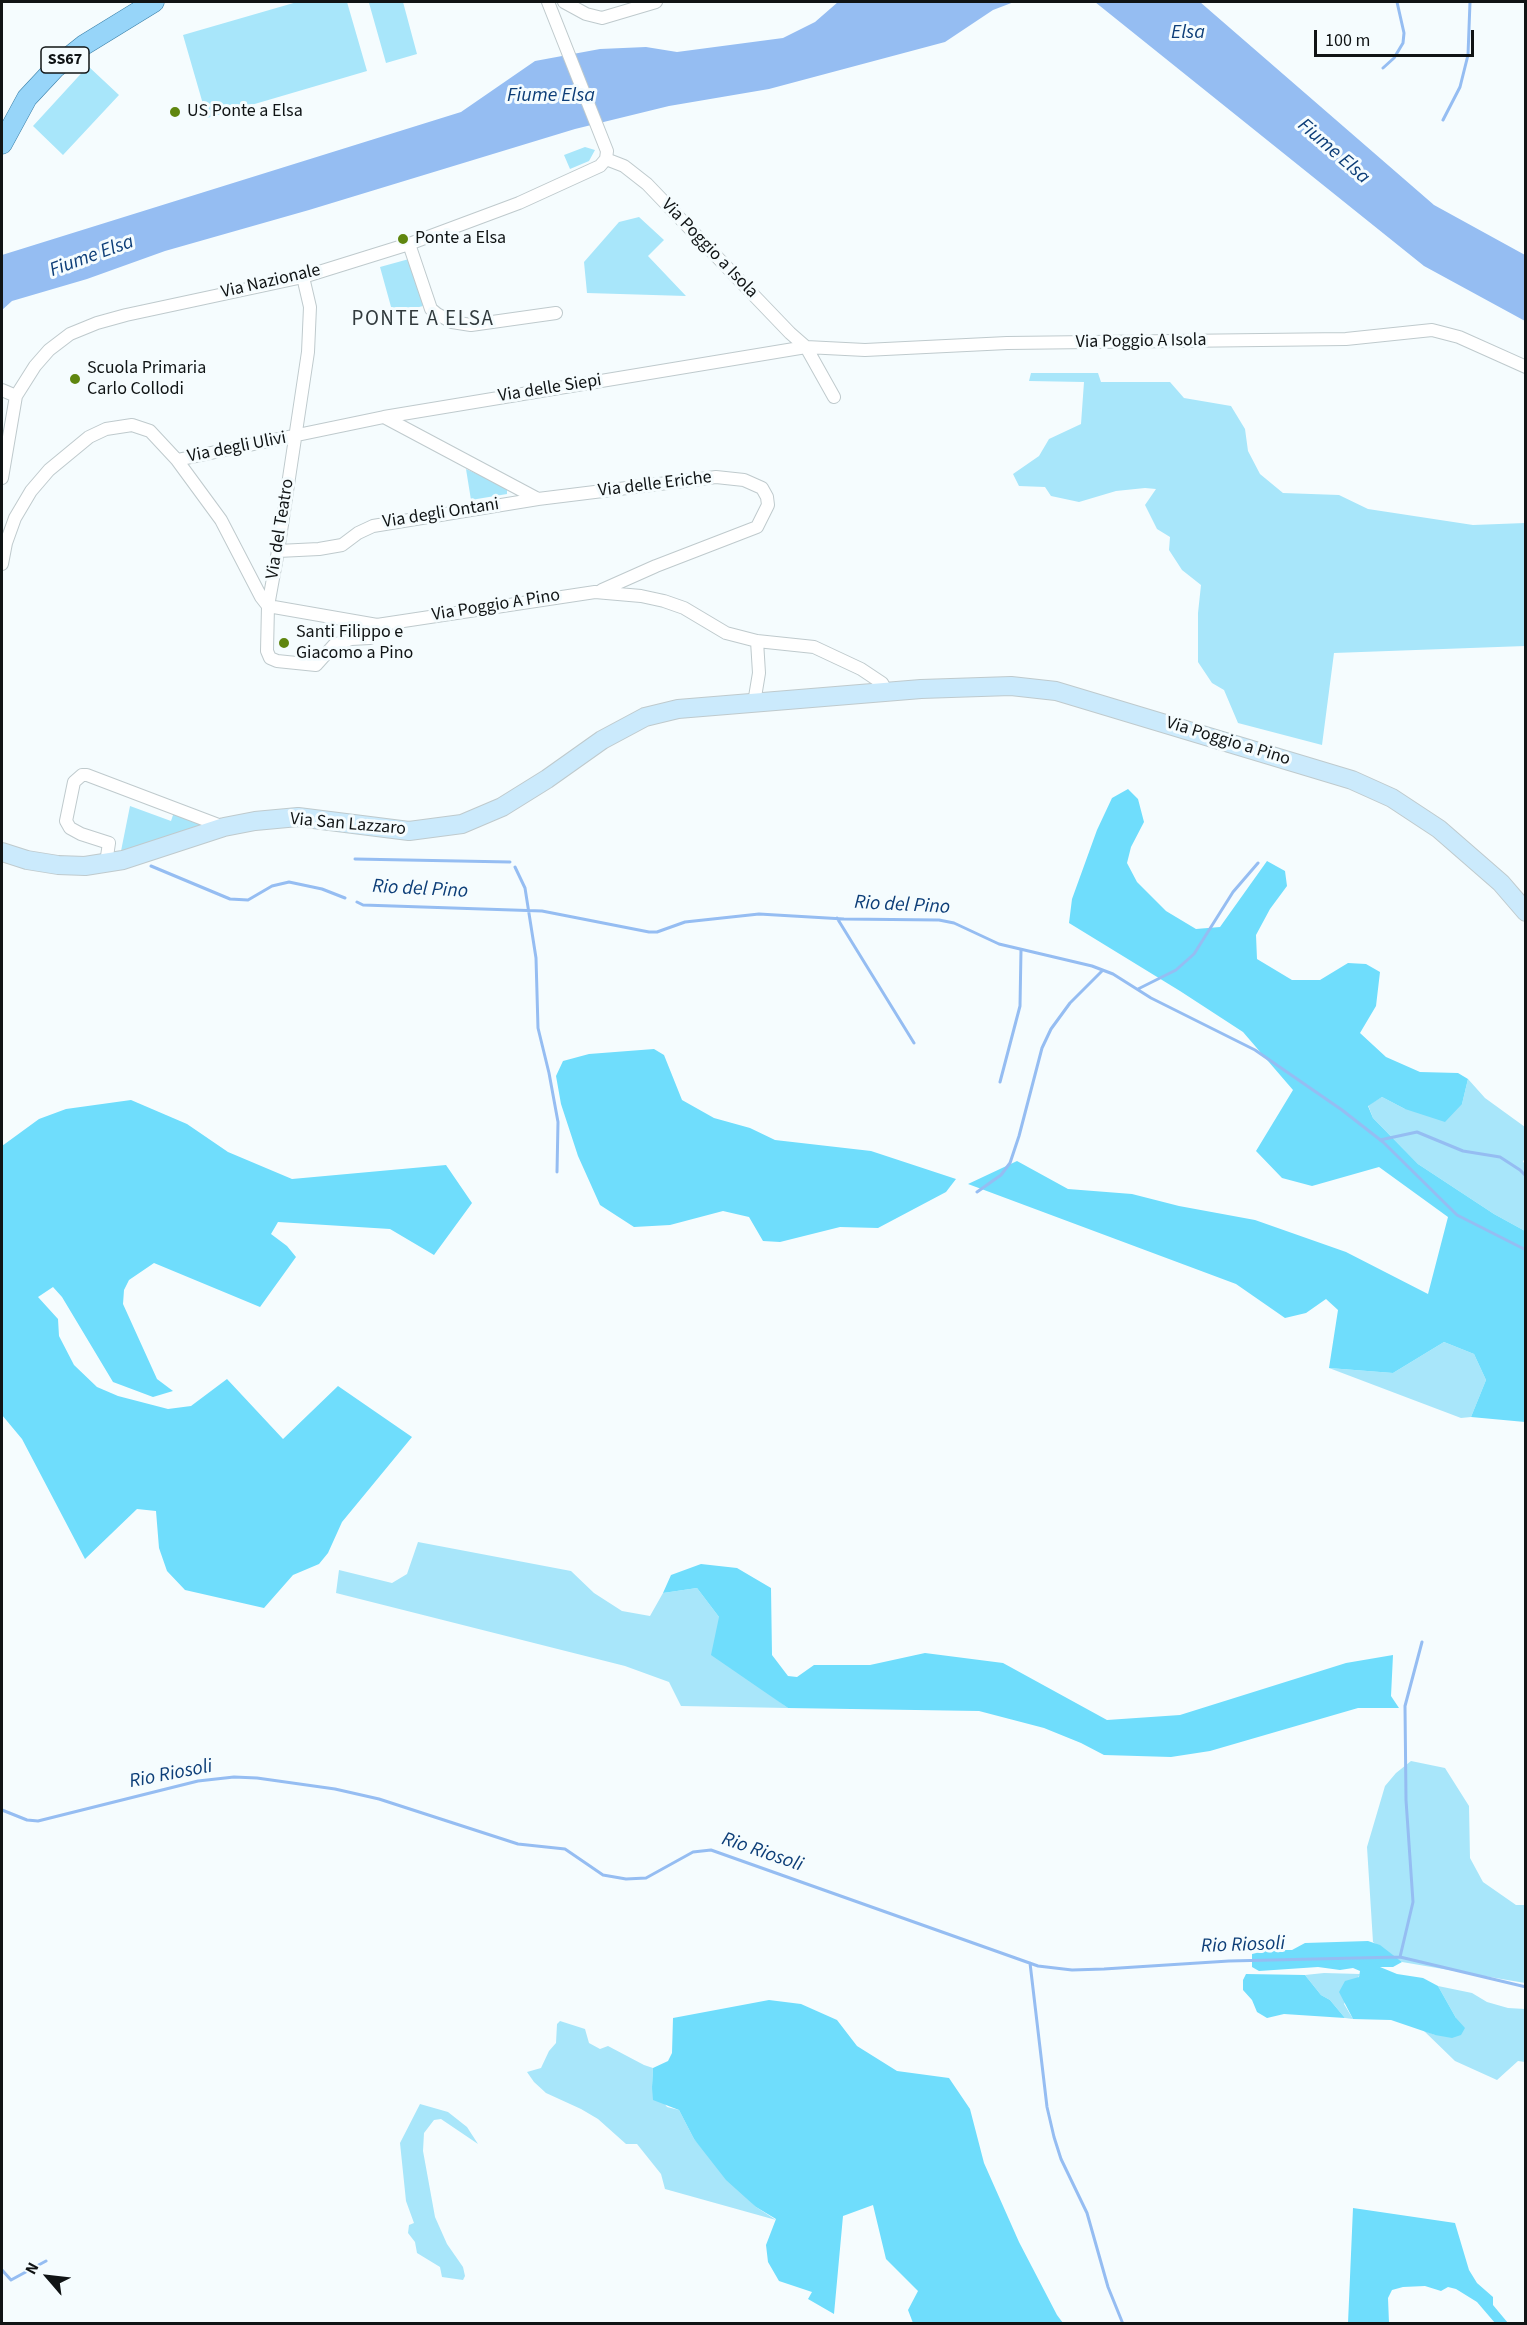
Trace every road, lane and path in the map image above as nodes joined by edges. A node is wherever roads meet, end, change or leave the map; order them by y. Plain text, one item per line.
1 (154, 2) edge
2 (548, 2) edge
3 (564, 2) edge
4 (656, 2) edge
5 (2, 144) edge
6 (606, 159) junction
7 (409, 244) junction
8 (303, 277) junction
9 (556, 313) dead end
10 (806, 347) junction
11 (1526, 367) edge
12 (2, 390) edge
13 (16, 396) junction
14 (834, 397) dead end
15 (384, 417) junction
16 (296, 436) junction
17 (177, 460) junction
18 (2, 478) edge
19 (538, 499) junction
20 (278, 551) junction
21 (2, 564) edge
22 (595, 592) junction
23 (268, 606) junction
24 (377, 625) junction
25 (757, 641) junction
26 (886, 692) junction
27 (754, 704) junction
28 (224, 827) junction
29 (2, 852) edge
30 (106, 863) junction
31 (1526, 912) edge

1 - 5 main road, SS67
2 - 6 street
3 - 4 street
6 - 7 street, Via Nazionale
6 - 10 street, Via Poggio a Isola
7 - 8 street, Via Nazionale
7 - 9 street
8 - 13 street, Via Nazionale
8 - 16 street, Via del Teatro
10 - 11 street, Via Poggio A Isola
10 - 14 street
10 - 15 street, Via delle Siepi
12 - 13 street
13 - 18 street, Via Nazionale
15 - 16 street, Via delle Siepi
15 - 19 street
16 - 17 street, Via degli Ulivi
16 - 20 street, Via del Teatro
17 - 21 street
17 - 23 street
19 - 20 street, Via degli Ontani
19 - 22 street, Via delle Eriche
20 - 23 street, Via del Teatro
22 - 24 street, Via Poggio A Pino
22 - 25 street, Via Poggio A Pino
23 - 24 street, Via Poggio A Pino
23 - 24 street, Via del Teatro
25 - 26 street, Via Poggio A Pino
25 - 27 street
26 - 27 street, Via San Lazzaro
26 - 31 street, Via Poggio a Pino
27 - 28 street, Via San Lazzaro
28 - 30 street, Via San Lazzaro
28 - 30 street
29 - 30 street, Via San Lazzaro

